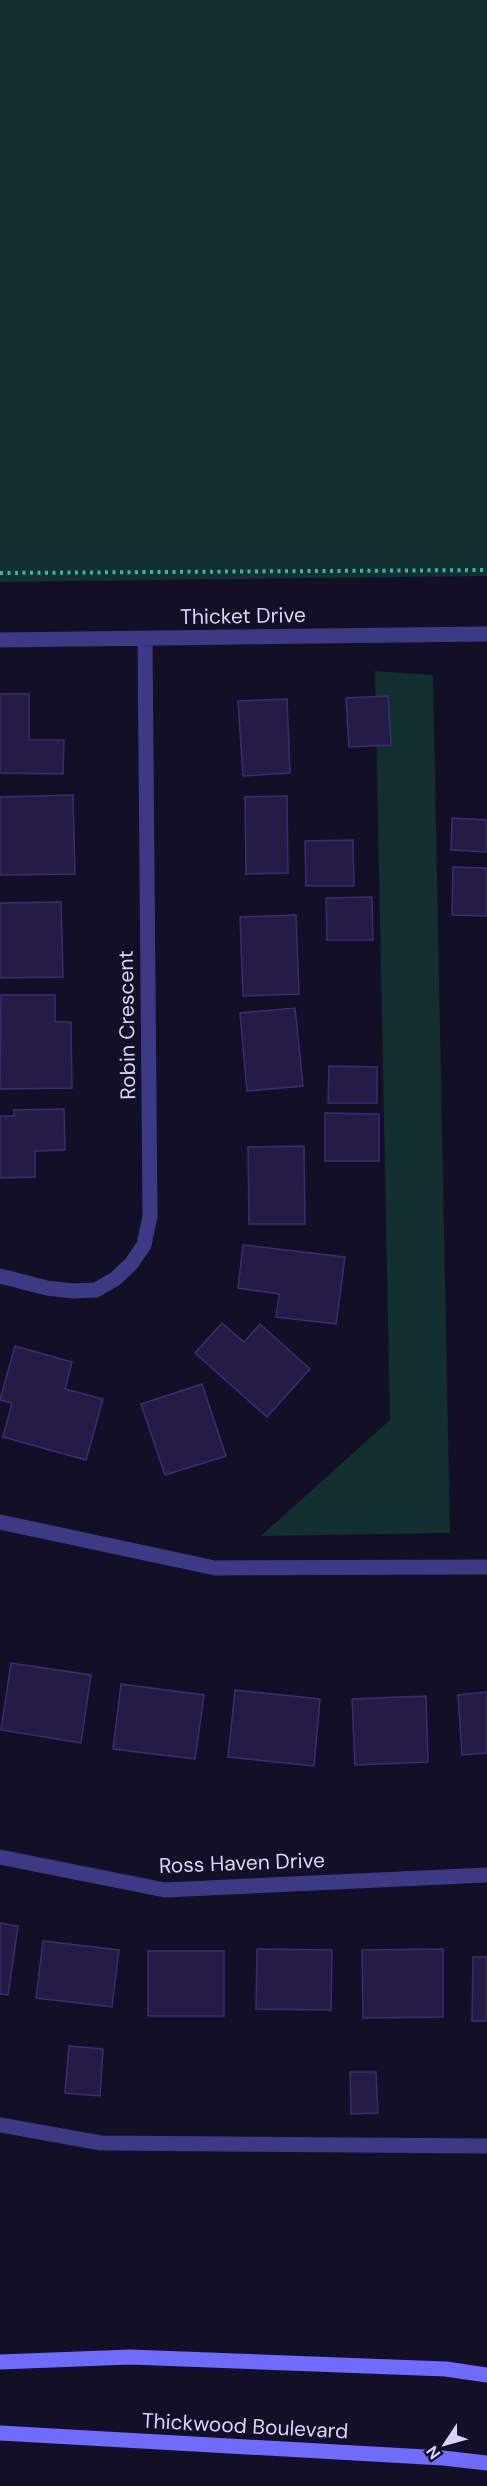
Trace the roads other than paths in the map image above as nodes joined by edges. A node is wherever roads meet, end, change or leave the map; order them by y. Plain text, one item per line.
1 (487, 634) edge
2 (144, 639) junction
3 (0, 640) edge
4 (0, 1276) edge
5 (0, 1522) edge
6 (487, 1567) edge
7 (0, 1857) edge
8 (487, 1875) edge
9 (0, 2125) edge
10 (487, 2146) edge
11 (0, 2362) edge
12 (487, 2375) edge
13 (0, 2433) edge
14 (487, 2463) edge

1 - 2 street, Thicket Drive
2 - 3 street, Thicket Drive
2 - 4 street, Robin Crescent
5 - 6 street
7 - 8 street, Ross Haven Drive
9 - 10 street
11 - 12 main road
13 - 14 main road, Thickwood Boulevard

